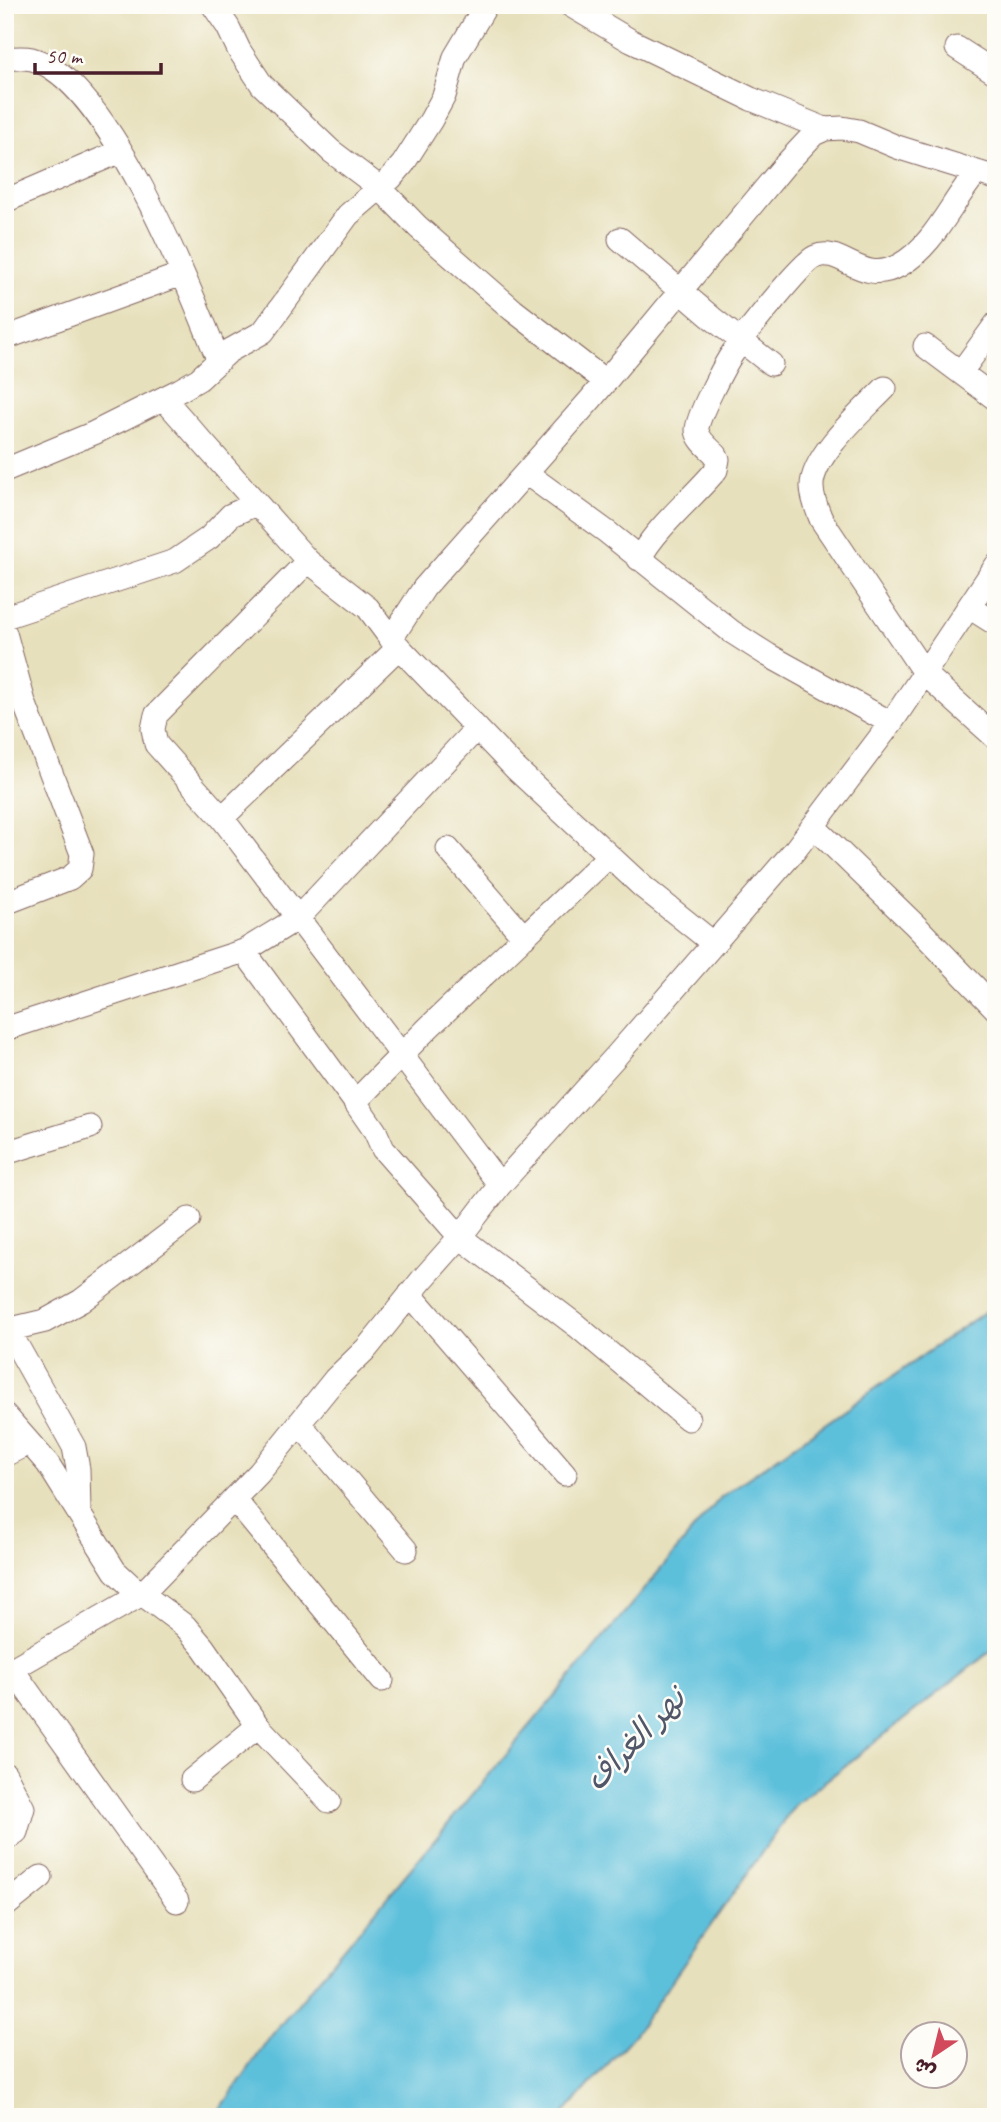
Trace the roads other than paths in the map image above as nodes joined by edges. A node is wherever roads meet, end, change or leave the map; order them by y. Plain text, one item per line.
1 (213, 5) edge
2 (486, 5) edge
3 (570, 5) edge
4 (957, 48) dead end
5 (5, 59) edge
6 (996, 73) edge
7 (825, 129) junction
8 (121, 151) junction
9 (986, 175) edge
10 (380, 188) junction
11 (5, 201) edge
12 (620, 239) dead end
13 (182, 274) junction
14 (681, 290) junction
15 (996, 324) edge
16 (5, 338) edge
17 (741, 342) junction
18 (925, 346) dead end
19 (218, 359) junction
20 (771, 364) dead end
21 (961, 372) junction
22 (605, 382) junction
23 (885, 388) dead end
24 (164, 399) junction
25 (996, 399) edge
26 (5, 470) edge
27 (526, 473) junction
28 (256, 504) junction
29 (639, 559) junction
30 (308, 561) junction
31 (996, 566) edge
32 (969, 607) junction
33 (5, 617) edge
34 (996, 624) edge
35 (5, 633) edge
36 (395, 643) junction
37 (925, 674) junction
38 (891, 723) junction
39 (477, 728) junction
40 (996, 738) edge
41 (222, 817) junction
42 (813, 826) junction
43 (448, 849) dead end
44 (609, 856) junction
45 (5, 903) edge
46 (298, 918) junction
47 (524, 937) junction
48 (713, 943) junction
49 (244, 951) junction
50 (996, 1009) edge
51 (5, 1029) edge
52 (401, 1054) junction
53 (355, 1102) junction
54 (90, 1126) dead end
55 (5, 1153) edge
56 (500, 1185) junction
57 (189, 1219) dead end
58 (460, 1237) junction
59 (411, 1294) junction
60 (6, 1327) edge
61 (5, 1415) edge
62 (688, 1419) dead end
63 (299, 1423) junction
64 (29, 1443) junction
65 (5, 1455) edge
66 (565, 1474) dead end
67 (234, 1499) junction
68 (79, 1510) junction
69 (406, 1550) dead end
70 (142, 1594) junction
71 (7, 1671) edge
72 (382, 1680) dead end
73 (258, 1726) junction
74 (5, 1774) edge
75 (192, 1780) dead end
76 (329, 1801) dead end
77 (5, 1840) edge
78 (41, 1877) dead end
79 (177, 1901) dead end
80 (5, 1906) edge

1 - 10 street
2 - 10 street
3 - 7 street
4 - 6 street
5 - 8 street
7 - 9 street
7 - 14 street
8 - 11 street
8 - 13 street
9 - 17 street
10 - 19 street
10 - 22 street
12 - 14 street
13 - 16 street
13 - 19 street
14 - 17 street
14 - 22 street
15 - 21 street
17 - 20 street
17 - 29 street
18 - 21 street
19 - 24 street
21 - 25 street
22 - 27 street
23 - 37 street
24 - 26 street
24 - 28 street
27 - 29 street
27 - 36 street
28 - 30 street
28 - 33 street
29 - 38 street
30 - 36 street
30 - 41 street
31 - 32 street
32 - 34 street
32 - 37 street
35 - 45 street
36 - 39 street
36 - 41 street
37 - 38 street
37 - 40 street
38 - 42 street
39 - 44 street
39 - 46 street
41 - 46 street
42 - 48 street
42 - 50 street
43 - 47 street
44 - 47 street
44 - 48 street
46 - 49 street
46 - 52 street
47 - 52 street
48 - 56 street
49 - 51 street
49 - 53 street
52 - 53 street
52 - 56 street
53 - 58 street
54 - 55 street
56 - 58 street
57 - 60 street
58 - 59 street
58 - 62 street
59 - 63 street
59 - 66 street
60 - 68 street
61 - 64 street
63 - 67 street
63 - 69 street
64 - 65 street
64 - 68 street
67 - 70 street
67 - 72 street
68 - 70 street
70 - 71 street
70 - 73 street
71 - 79 street
73 - 75 street
73 - 76 street
74 - 77 street
78 - 80 street

